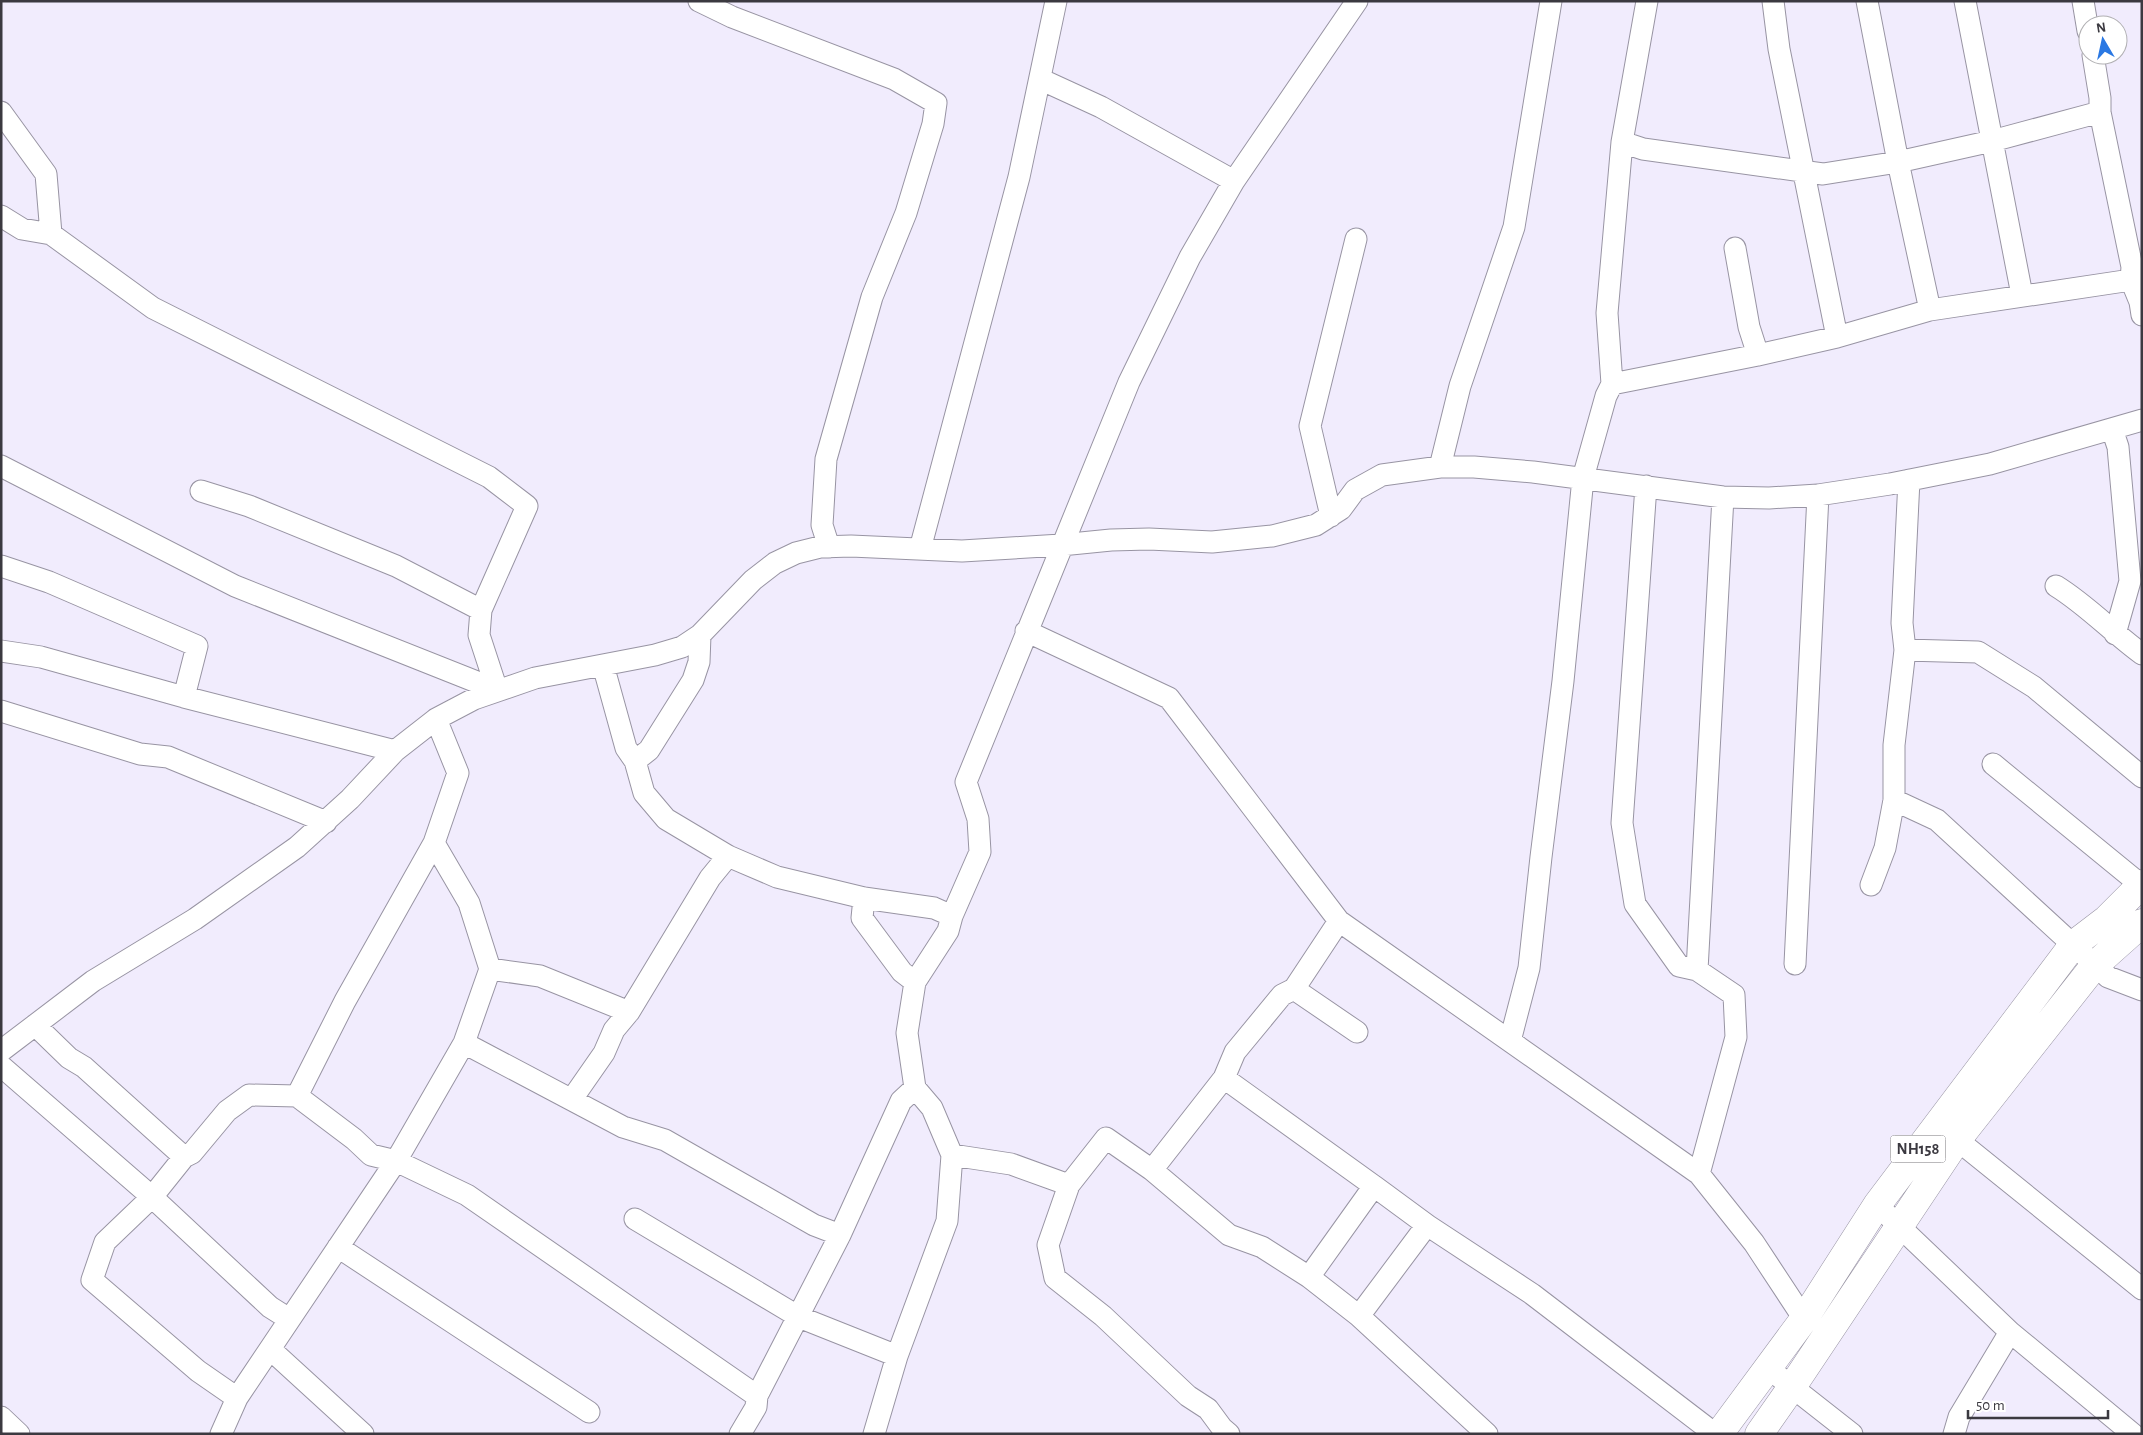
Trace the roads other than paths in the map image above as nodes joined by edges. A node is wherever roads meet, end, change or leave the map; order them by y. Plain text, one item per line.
1 (699, 1) edge
2 (1056, 1) edge
3 (1357, 1) edge
4 (1551, 1) edge
5 (1647, 1) edge
6 (1774, 1) edge
7 (1867, 1) edge
8 (1965, 1) edge
9 (2083, 1) edge
10 (2085, 15) edge
11 (2094, 65) edge
12 (1040, 78) junction
13 (1, 112) edge
14 (2100, 112) junction
15 (1992, 141) junction
16 (1622, 142) junction
17 (1898, 162) junction
18 (1803, 171) junction
19 (1234, 181) junction
20 (1, 216) edge
21 (51, 234) junction
22 (1356, 239) dead end
23 (1735, 248) dead end
24 (2131, 280) junction
25 (2022, 295) junction
26 (1930, 310) junction
27 (2142, 315) edge
28 (1837, 337) junction
29 (1758, 355) junction
30 (1612, 384) junction
31 (2142, 420) edge
32 (2112, 429) junction
33 (1, 466) edge
34 (1440, 467) junction
35 (1583, 478) junction
36 (1909, 480) junction
37 (1646, 486) junction
38 (202, 491) dead end
39 (1818, 495) junction
40 (1723, 497) junction
41 (1331, 516) junction
42 (1061, 546) junction
43 (830, 547) junction
44 (920, 549) junction
45 (1, 566) edge
46 (2056, 586) dead end
47 (481, 610) junction
48 (1026, 632) junction
49 (2115, 634) junction
50 (700, 635) junction
51 (1905, 650) junction
52 (1, 651) edge
53 (2142, 654) edge
54 (603, 665) junction
55 (496, 690) junction
56 (184, 697) junction
57 (1, 711) edge
58 (436, 719) junction
59 (395, 750) junction
60 (635, 762) junction
61 (1993, 764) dead end
62 (2142, 777) edge
63 (1894, 800) junction
64 (326, 822) junction
65 (434, 843) junction
66 (728, 856) junction
67 (1871, 885) dead end
68 (2142, 885) edge
69 (864, 898) junction
70 (952, 916) junction
71 (1339, 921) junction
72 (2142, 924) edge
73 (2073, 945) junction
74 (1795, 964) dead end
75 (2095, 965) junction
76 (490, 969) junction
77 (1697, 970) junction
78 (915, 982) junction
79 (1294, 989) junction
80 (2142, 990) edge
81 (629, 1012) junction
82 (35, 1025) junction
83 (1357, 1032) dead end
84 (1510, 1041) junction
85 (464, 1043) junction
86 (1, 1051) edge
87 (1, 1066) edge
88 (1224, 1078) junction
89 (915, 1088) junction
90 (297, 1096) junction
91 (572, 1098) junction
92 (1947, 1132) junction
93 (952, 1155) junction
94 (184, 1157) junction
95 (396, 1161) junction
96 (1152, 1170) junction
97 (1699, 1174) junction
98 (1069, 1185) junction
99 (1374, 1186) junction
100 (152, 1197) junction
101 (1877, 1205) junction
102 (635, 1219) dead end
103 (1427, 1225) junction
104 (1899, 1225) junction
105 (840, 1234) junction
106 (338, 1247) junction
107 (1309, 1277) junction
108 (2142, 1289) edge
109 (1359, 1316) junction
110 (799, 1317) junction
111 (289, 1319) junction
112 (1804, 1319) junction
113 (2010, 1332) junction
114 (270, 1349) junction
115 (897, 1356) junction
116 (1768, 1368) junction
117 (1792, 1387) junction
118 (757, 1396) junction
119 (237, 1398) junction
120 (589, 1412) dead end
121 (1, 1417) edge
122 (19, 1434) edge
123 (221, 1434) edge
124 (363, 1434) edge
125 (740, 1434) edge
126 (874, 1434) edge
127 (1229, 1434) edge
128 (1487, 1434) edge
129 (1717, 1434) edge
130 (1759, 1434) edge
131 (1852, 1434) edge
132 (1954, 1434) edge
133 (2133, 1434) edge

1 - 43 street
2 - 12 street
3 - 19 street
4 - 34 street
5 - 16 street
6 - 18 street
7 - 17 street
8 - 15 street
9 - 10 street
11 - 14 street
12 - 19 street
12 - 44 street
13 - 21 street
14 - 15 street
14 - 24 street
15 - 17 street
15 - 25 street
16 - 18 street
16 - 30 street
17 - 18 street
17 - 26 street
18 - 28 street
19 - 42 street
20 - 21 street
21 - 47 street
22 - 41 street
23 - 29 street
24 - 25 street
24 - 27 street
25 - 26 street
26 - 28 street
28 - 29 street
29 - 30 street
30 - 35 street
31 - 32 street
32 - 36 street
32 - 49 street
33 - 55 street
34 - 35 street
34 - 41 street
35 - 37 street
35 - 84 street
36 - 39 street
36 - 51 street
37 - 40 street
37 - 77 street
38 - 47 street
39 - 40 street
39 - 74 street
40 - 77 street
41 - 42 street
42 - 44 street
42 - 48 street
43 - 44 street
43 - 50 street
45 - 56 street
46 - 49 street
47 - 55 street
48 - 70 street
48 - 71 street
49 - 53 street
50 - 54 street
50 - 60 street
51 - 62 street
51 - 63 street
52 - 56 street
54 - 55 street
54 - 60 street
55 - 58 street
56 - 59 street
57 - 64 street
58 - 59 street
58 - 65 street
59 - 64 street
60 - 66 street
61 - 68 street
63 - 67 street
63 - 73 street
64 - 82 street
65 - 76 street
65 - 90 street
66 - 69 street
66 - 81 street
68 - 73 highway, NH158
69 - 70 street
69 - 78 street
70 - 78 street
71 - 79 street
71 - 84 street
72 - 75 highway
73 - 75 street
73 - 92 highway, NH158
75 - 80 street
75 - 92 highway
76 - 81 street
76 - 85 street
77 - 97 street
78 - 89 street
79 - 83 street
79 - 88 street
81 - 91 street
82 - 86 street
82 - 94 street
84 - 97 street
85 - 91 street
85 - 95 street
87 - 100 street
88 - 96 street
88 - 99 street
89 - 93 street
89 - 105 street
90 - 94 street
90 - 95 street
91 - 105 street
92 - 101 highway, NH158
92 - 104 highway
92 - 108 street
93 - 98 street
93 - 115 street
94 - 100 street
95 - 106 street
95 - 118 street
96 - 98 street
96 - 107 street
97 - 112 street
98 - 127 street
99 - 103 street
99 - 107 street
100 - 111 street
100 - 119 street
101 - 104 street
101 - 112 highway, NH158
102 - 110 street
103 - 109 street
103 - 129 street
104 - 113 street
104 - 117 highway
105 - 110 street
106 - 111 street
106 - 120 street
107 - 109 street
109 - 128 street
110 - 115 street
110 - 118 street
111 - 114 street
112 - 116 highway, NH158
113 - 132 street
113 - 133 street
114 - 119 street
114 - 124 street
115 - 126 street
116 - 117 street
116 - 129 highway, NH158
117 - 130 highway
117 - 131 street
118 - 125 street
119 - 123 street
121 - 122 street

